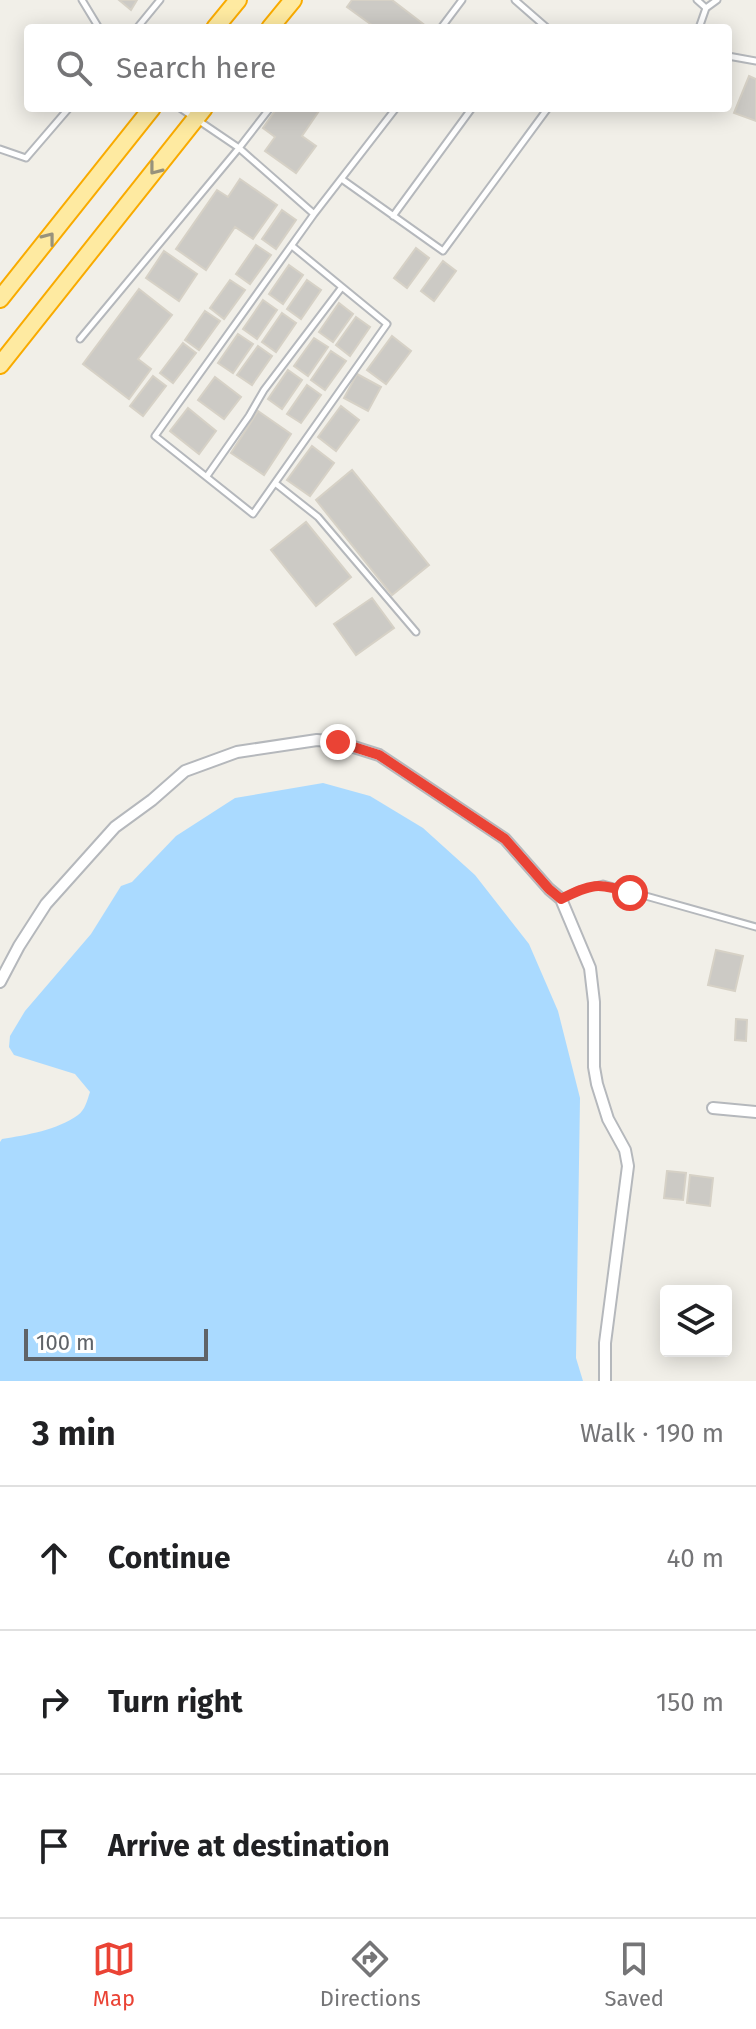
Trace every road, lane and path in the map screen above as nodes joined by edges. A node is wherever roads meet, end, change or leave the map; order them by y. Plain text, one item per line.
1 (82, 0) edge
2 (160, 0) edge
3 (238, 0) edge
4 (293, 0) edge
5 (462, 0) edge
6 (515, 0) edge
7 (697, 0) edge
8 (717, 0) edge
9 (706, 8) junction
10 (97, 24) edge
11 (140, 24) edge
12 (218, 24) edge
13 (273, 24) edge
14 (444, 24) edge
15 (542, 24) edge
16 (700, 24) edge
17 (732, 57) edge
18 (756, 61) edge
19 (66, 112) edge
20 (149, 112) edge
21 (267, 112) edge
22 (393, 112) edge
23 (469, 112) edge
24 (545, 112) edge
25 (199, 113) edge
26 (239, 148) junction
27 (0, 149) edge
28 (343, 180) junction
29 (314, 214) junction
30 (393, 216) junction
31 (292, 246) junction
32 (342, 287) junction
33 (0, 299) edge
34 (80, 339) dead end
35 (0, 365) edge
36 (207, 476) junction
37 (275, 483) junction
38 (416, 632) dead end
39 (561, 899) junction
40 (756, 927) edge
41 (0, 982) edge
42 (713, 1108) dead end
43 (756, 1112) edge
44 (605, 1381) edge

1 - 10 lane
2 - 11 lane
3 - 12 highway
4 - 13 highway
5 - 14 lane
6 - 15 lane
7 - 9 lane
8 - 9 lane
9 - 16 lane
17 - 18 lane
19 - 27 lane
33 -> 20 highway
21 - 26 lane
22 - 28 lane
23 - 30 lane
24 - 30 lane
25 - 26 lane
25 -> 35 highway
26 - 29 lane
26 - 34 lane
28 - 29 lane
28 - 30 lane
29 - 31 lane
31 - 32 lane
31 - 36 lane
32 - 36 lane
32 - 37 lane
36 - 37 lane
37 - 38 lane
39 - 40 lane
39 - 41 street
39 - 44 street
42 - 43 street

